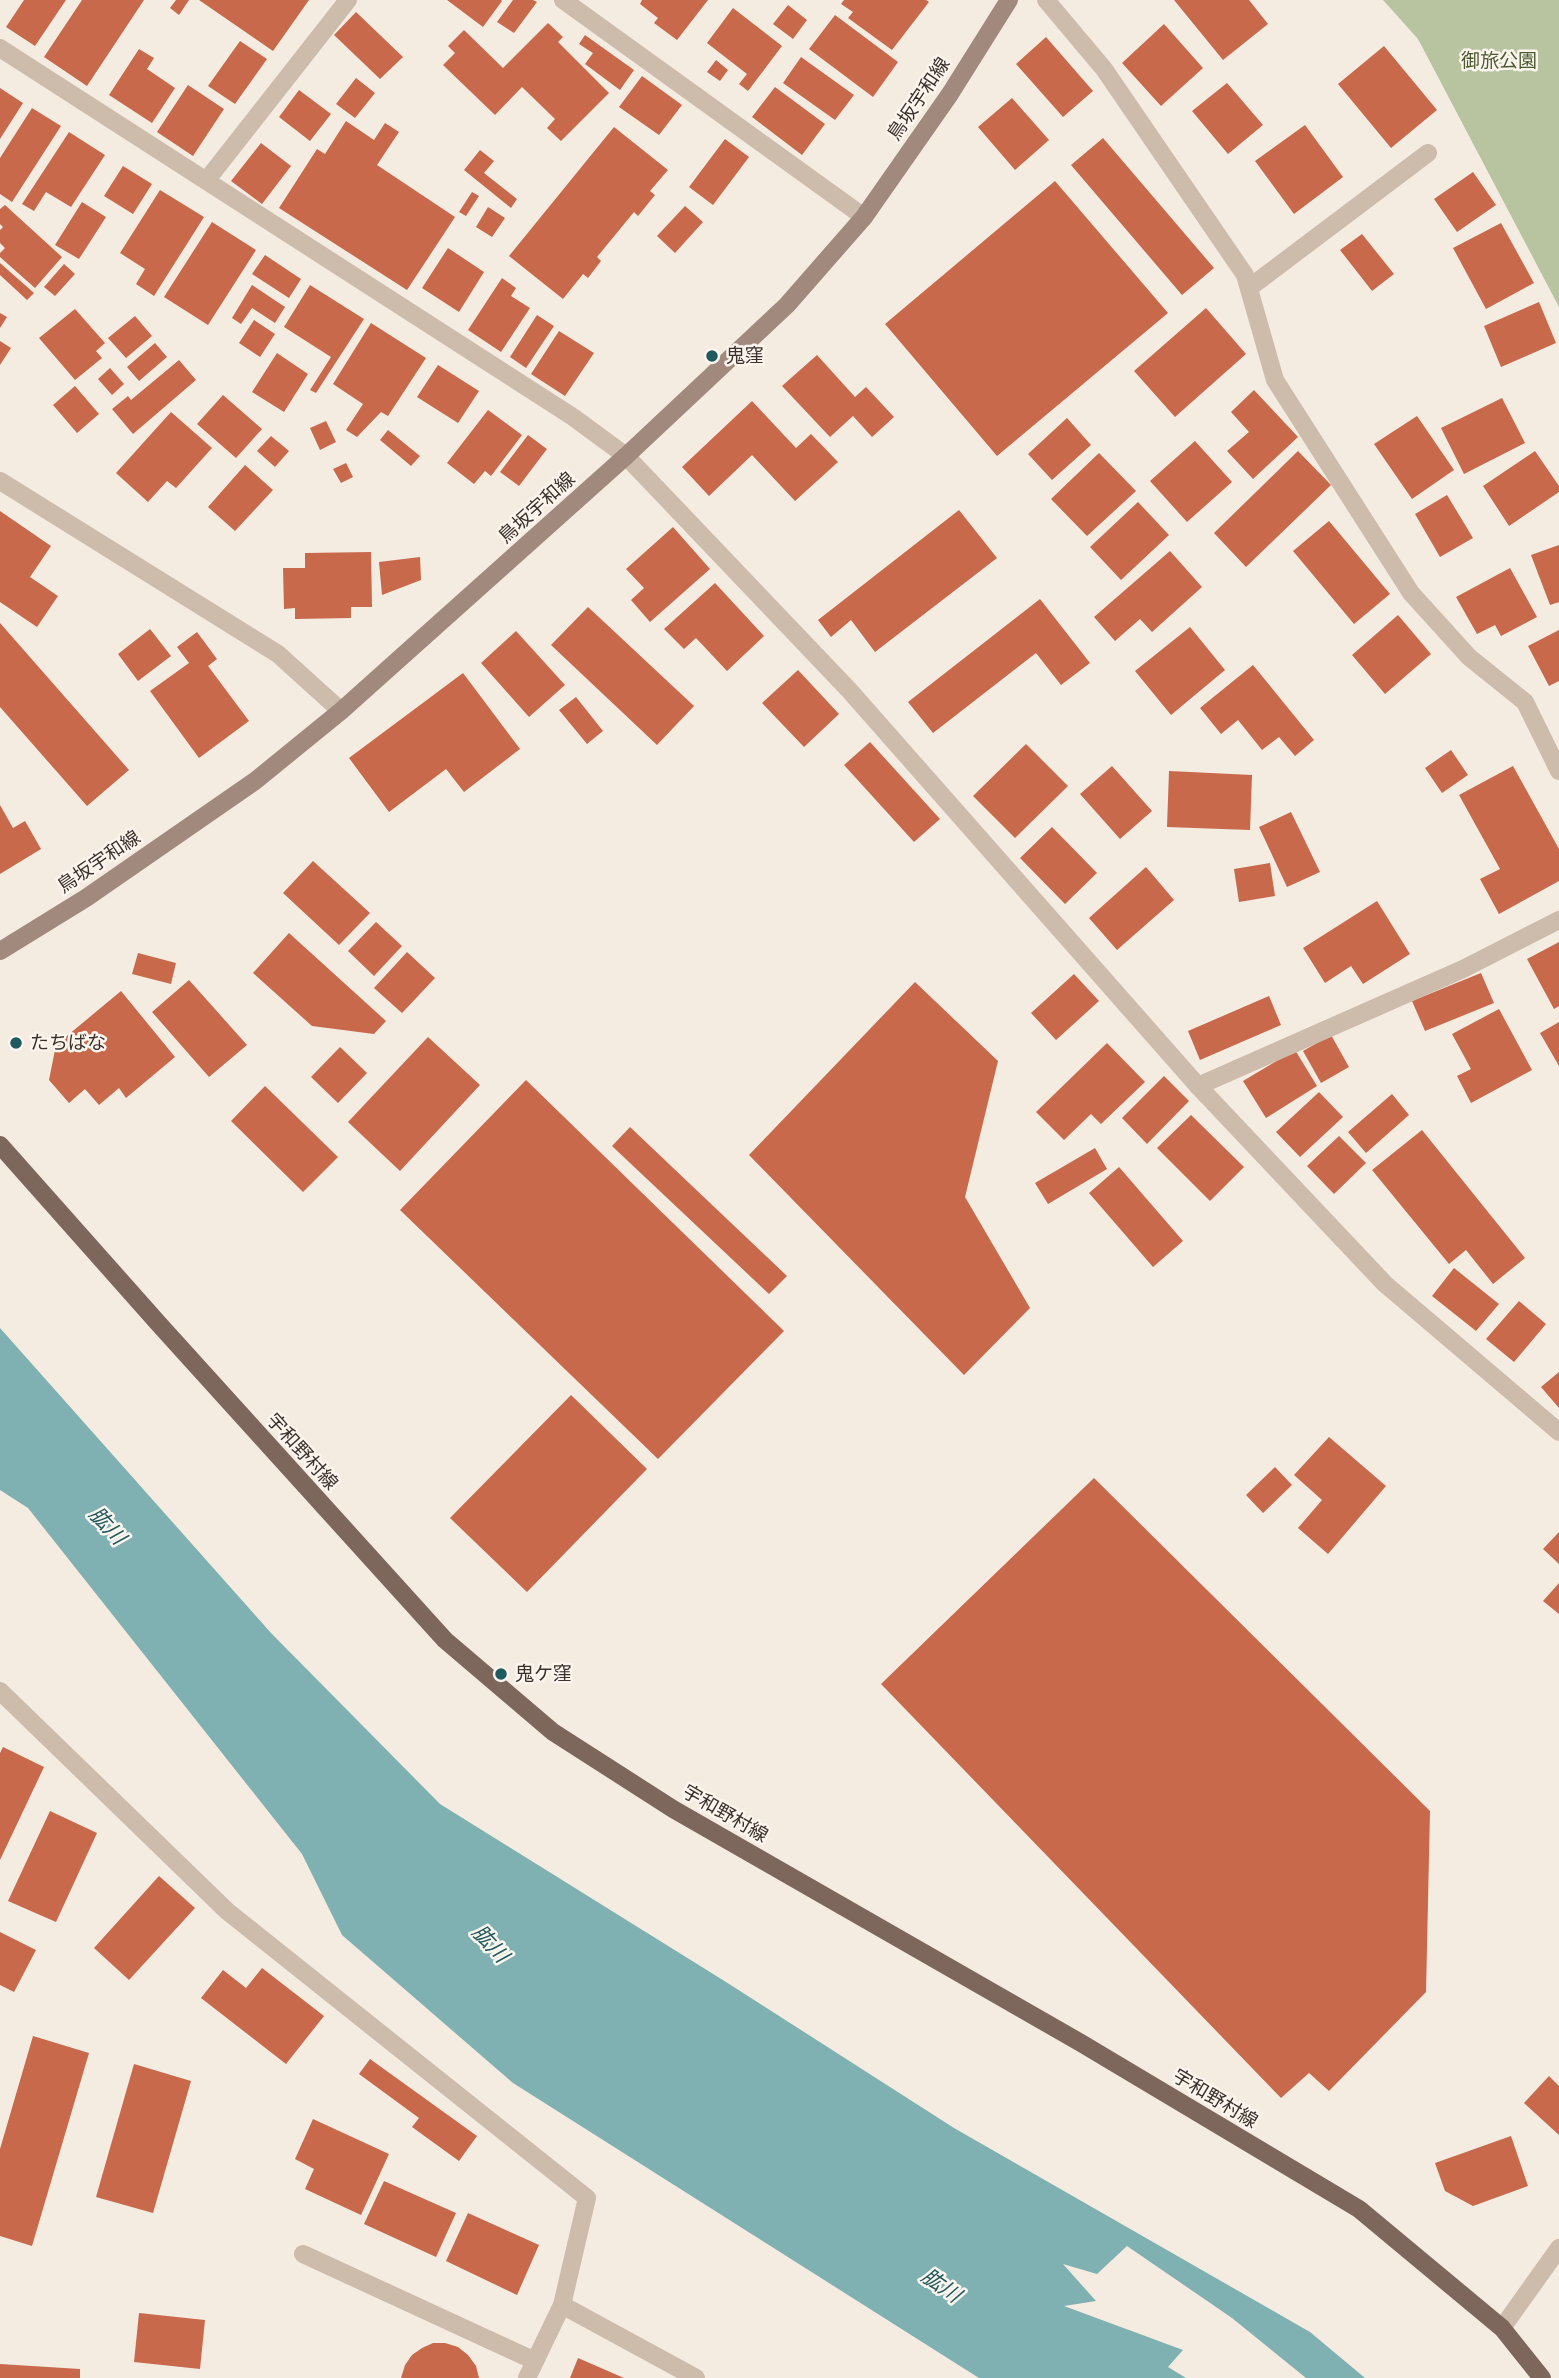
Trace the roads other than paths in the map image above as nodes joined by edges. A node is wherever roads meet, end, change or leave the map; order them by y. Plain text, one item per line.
1 (348, 0) edge
2 (563, 0) edge
3 (1009, 0) edge
4 (1046, 0) edge
5 (0, 48) edge
6 (1428, 153) dead end
7 (206, 181) junction
8 (864, 217) junction
9 (1248, 288) junction
10 (626, 456) junction
11 (0, 481) edge
12 (341, 710) junction
13 (1559, 771) edge
14 (1559, 920) edge
15 (0, 951) edge
16 (1198, 1086) junction
17 (0, 1145) edge
18 (1559, 1432) edge
19 (0, 1691) edge
20 (1559, 2248) edge
21 (303, 2254) dead end
22 (562, 2305) junction
23 (1502, 2328) junction
24 (535, 2361) junction
25 (527, 2378) edge
26 (696, 2378) edge
27 (1542, 2378) edge

1 - 7 street
2 - 8 street
3 - 8 main road, 鳥坂宇和線
4 - 9 street
5 - 7 street
6 - 9 street
7 - 10 street
8 - 10 main road, 鳥坂宇和線
9 - 13 street
10 - 12 main road, 鳥坂宇和線
10 - 16 street
11 - 12 street
12 - 15 main road, 鳥坂宇和線
14 - 16 street
16 - 18 street
17 - 23 main road, 宇和野村線
19 - 22 street
20 - 23 street
21 - 24 street
22 - 24 street
22 - 26 street
23 - 27 main road, 宇和野村線
24 - 25 street

